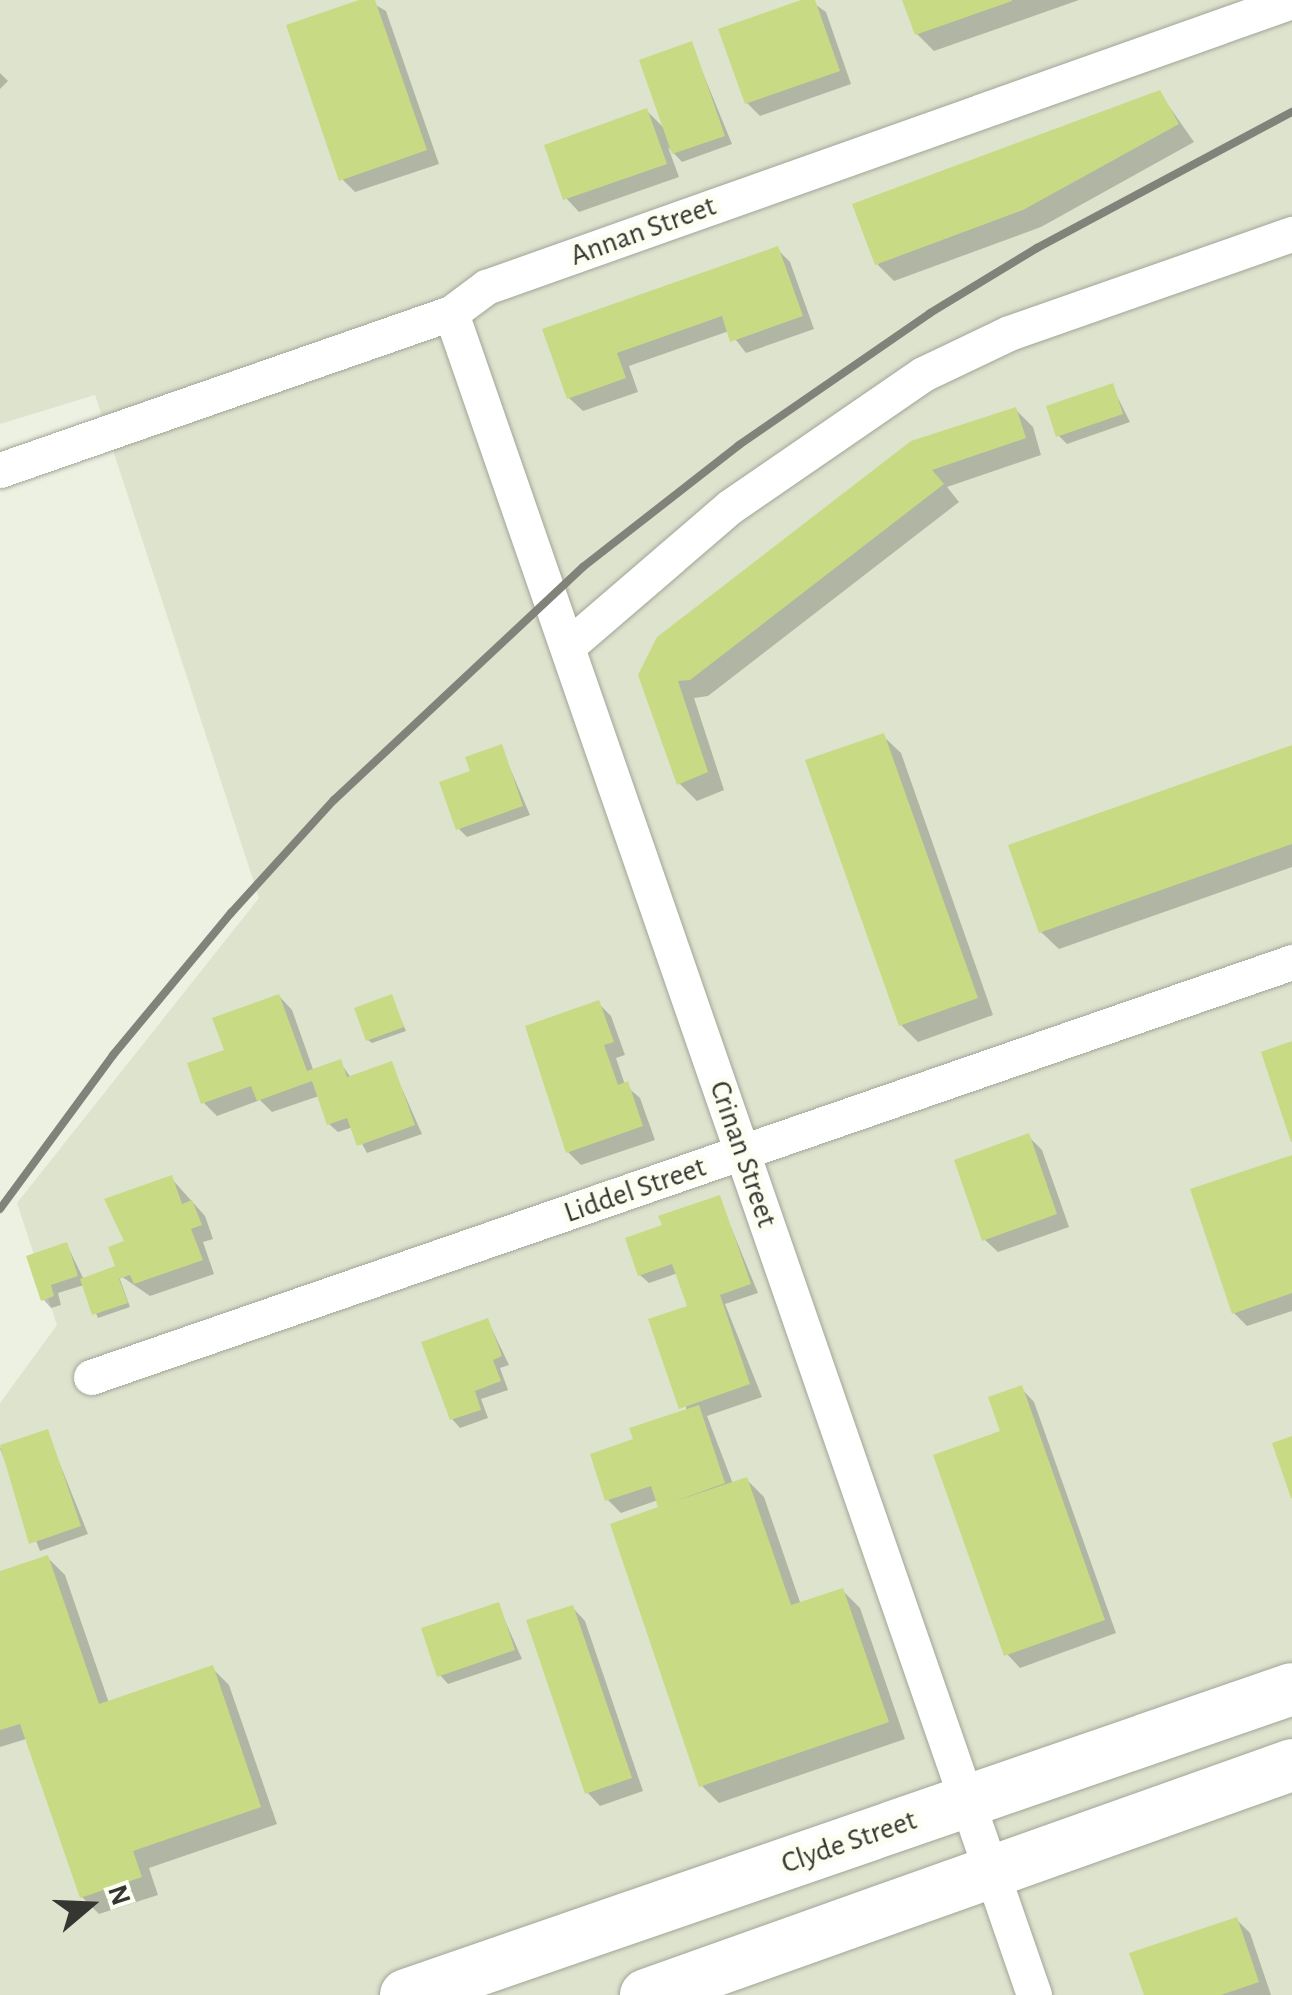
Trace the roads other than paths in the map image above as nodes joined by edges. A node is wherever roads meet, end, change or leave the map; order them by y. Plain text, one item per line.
1 (1292, 1) edge
2 (1292, 234) edge
3 (451, 313) junction
4 (0, 470) edge
5 (568, 646) junction
6 (1292, 962) edge
7 (742, 1153) junction
8 (91, 1377) dead end
9 (1292, 1689) edge
10 (1292, 1765) edge
11 (967, 1801) junction
12 (990, 1869) junction
13 (406, 1995) edge
14 (646, 1995) edge
15 (1034, 1995) edge

1 - 3 street, Annan Street
2 - 5 street
3 - 4 street, Annan Street
3 - 5 street, Crinan Street
5 - 7 street, Crinan Street
6 - 7 street, Liddel Street
7 - 8 street, Liddel Street
7 - 11 street, Crinan Street
9 - 11 highway, Clyde Street
10 - 12 highway
11 - 12 street, Crinan Street
11 - 13 highway, Clyde Street
12 - 14 highway
12 - 15 street, Crinan Street

